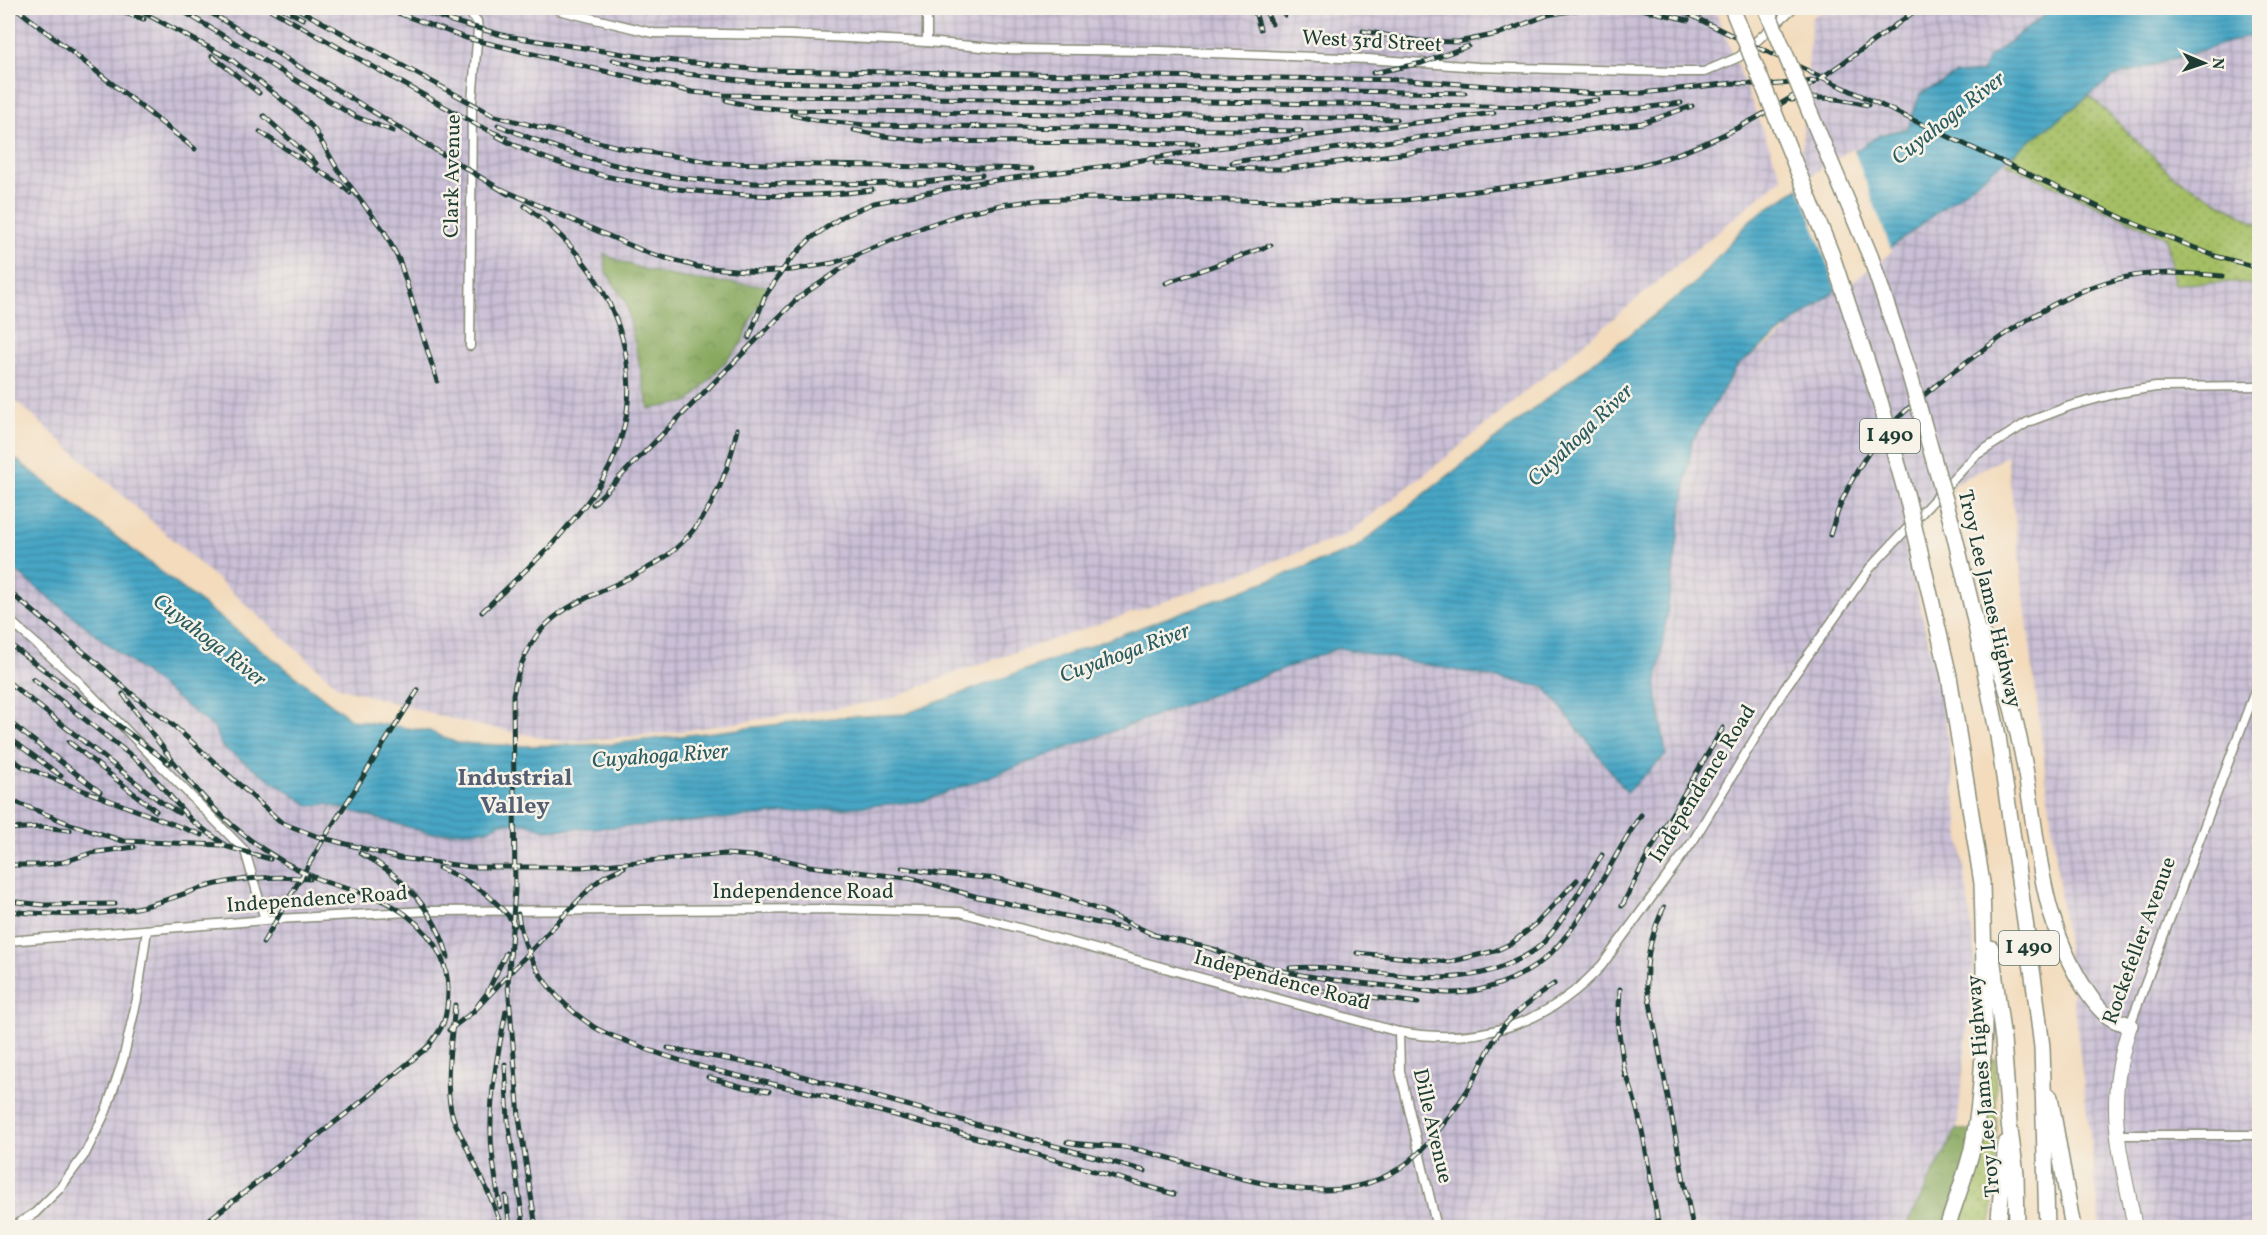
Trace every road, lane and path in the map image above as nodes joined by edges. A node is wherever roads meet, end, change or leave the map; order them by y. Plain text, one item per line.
1 (472, 8) edge
2 (927, 8) edge
3 (1731, 8) edge
4 (1766, 8) edge
5 (1793, 8) edge
6 (558, 10) dead end
7 (927, 42) junction
8 (470, 346) dead end
9 (2259, 386) edge
10 (1974, 616) junction
11 (8, 619) edge
12 (2259, 678) edge
13 (1982, 883) junction
14 (265, 920) junction
15 (147, 930) junction
16 (8, 941) edge
17 (2130, 1025) junction
18 (1399, 1032) junction
19 (2042, 1047) junction
20 (2009, 1123) junction
21 (2118, 1135) junction
22 (2259, 1135) edge
23 (11, 1227) edge
24 (1437, 1227) edge
25 (1947, 1227) edge
26 (1998, 1227) edge
27 (2017, 1227) edge
28 (2047, 1227) edge
29 (2073, 1227) edge
30 (2135, 1227) edge

1 - 8 street, Clark Avenue
2 - 7 street
3 - 13 highway, Troy Lee James Highway / I 490, bridge
4 - 10 highway, Troy Lee James Highway / I 490, bridge
5 - 7 street, West 3rd Street
6 - 7 street, West 3rd Street
9 - 18 street, Independence Road
10 - 17 highway
10 - 19 highway, Troy Lee James Highway / I 490
11 - 14 street
12 - 17 street, Rockefeller Avenue
13 - 20 highway, Troy Lee James Highway / I 490
13 - 25 highway
14 - 15 street, Independence Road
14 - 18 street, Independence Road
15 - 16 street, Independence Road
15 - 23 street
17 - 21 main road, Rockefeller Avenue
18 - 24 street, Dille Avenue
19 - 28 highway, Troy Lee James Highway / I 490
19 - 29 highway
20 - 26 highway
20 - 27 highway, Troy Lee James Highway / I 490
21 - 22 street
21 - 30 main road, Rockefeller Avenue

